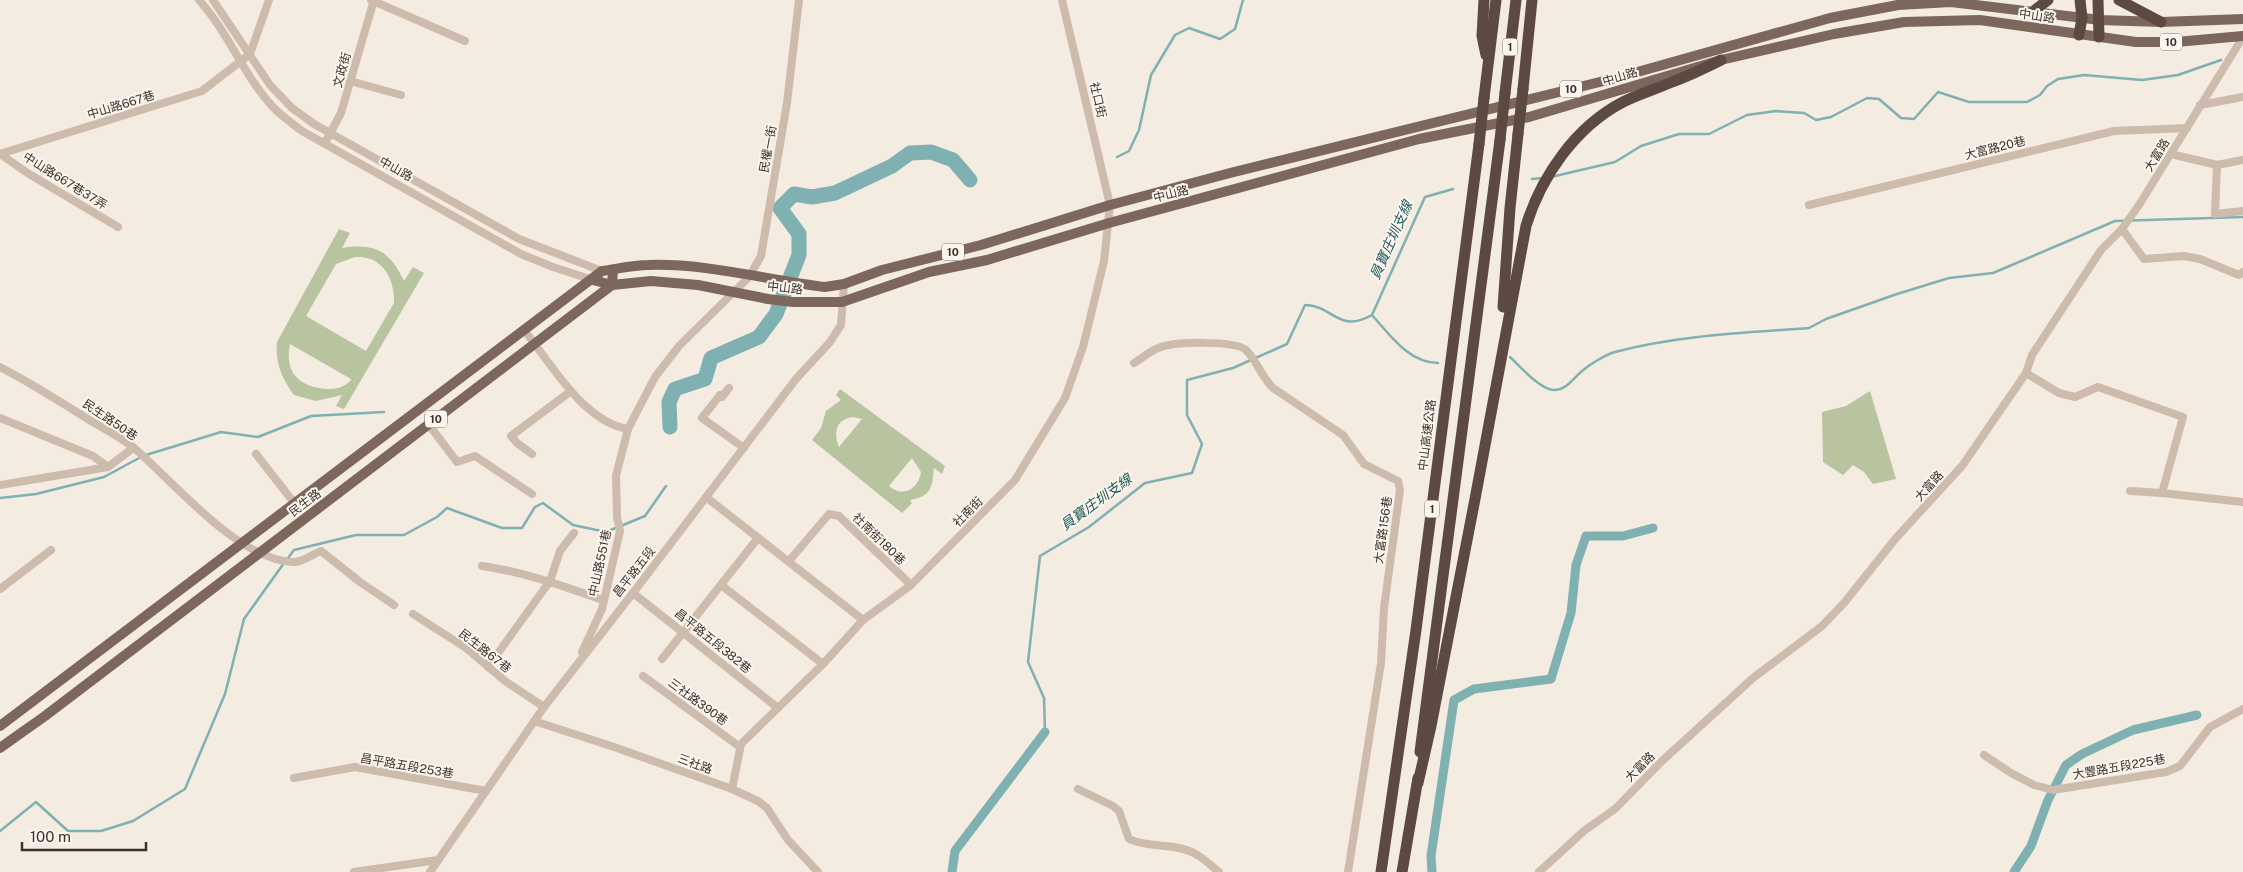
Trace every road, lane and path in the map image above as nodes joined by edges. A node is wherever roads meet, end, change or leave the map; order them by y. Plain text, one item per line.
1 (199, 0) edge
2 (213, 0) edge
3 (269, 0) edge
4 (373, 0) edge
5 (799, 0) edge
6 (1062, 0) edge
7 (1484, 0) edge
8 (1496, 0) edge
9 (1516, 0) edge
10 (1532, 0) edge
11 (2048, 0) edge
12 (2080, 0) edge
13 (2098, 0) edge
14 (2118, 0) edge
15 (2035, 10) junction
16 (2082, 18) junction
17 (2243, 19) edge
18 (2100, 20) junction
19 (2160, 22) junction
20 (2079, 35) junction
21 (2243, 36) edge
22 (2099, 37) junction
23 (465, 41) dead end
24 (250, 54) junction
25 (1721, 60) junction
26 (241, 63) junction
27 (1488, 67) junction
28 (350, 81) junction
29 (401, 95) dead end
30 (2243, 97) edge
31 (2200, 105) junction
32 (2187, 128) junction
33 (331, 132) junction
34 (325, 143) junction
35 (0, 154) edge
36 (2171, 154) junction
37 (2243, 160) edge
38 (2217, 165) junction
39 (1110, 205) junction
40 (1809, 205) dead end
41 (2243, 211) edge
42 (1109, 222) junction
43 (118, 227) dead end
44 (2122, 229) junction
45 (613, 270) junction
46 (602, 271) junction
47 (2242, 275) edge
48 (749, 276) junction
49 (593, 280) junction
50 (844, 284) junction
51 (612, 285) junction
52 (734, 292) junction
53 (842, 302) junction
54 (525, 331) junction
55 (535, 344) junction
56 (1134, 363) dead end
57 (1499, 366) junction
58 (0, 367) edge
59 (2026, 373) junction
60 (729, 388) dead end
61 (571, 391) junction
62 (0, 418) edge
63 (429, 425) junction
64 (628, 429) junction
65 (133, 448) junction
66 (744, 448) junction
67 (256, 454) dead end
68 (532, 454) dead end
69 (108, 467) junction
70 (0, 485) edge
71 (2130, 491) dead end
72 (2162, 493) junction
73 (532, 494) dead end
74 (706, 497) junction
75 (2243, 502) edge
76 (295, 504) junction
77 (574, 533) dead end
78 (758, 538) junction
79 (244, 543) junction
80 (51, 550) dead end
81 (260, 552) junction
82 (789, 561) junction
83 (482, 566) dead end
84 (550, 581) junction
85 (721, 585) junction
86 (911, 586) junction
87 (0, 589) edge
88 (634, 593) junction
89 (603, 600) junction
90 (394, 604) dead end
91 (412, 614) dead end
92 (863, 620) junction
93 (684, 632) junction
94 (662, 659) dead end
95 (578, 662) junction
96 (823, 664) junction
97 (488, 666) junction
98 (643, 676) dead end
99 (544, 707) junction
100 (778, 708) junction
101 (2243, 709) edge
102 (534, 721) junction
103 (0, 726) edge
104 (740, 747) junction
105 (0, 748) edge
106 (1984, 755) dead end
107 (294, 778) dead end
108 (1418, 783) junction
109 (732, 789) junction
110 (1078, 789) dead end
111 (486, 791) junction
112 (438, 860) junction
113 (354, 872) edge
114 (430, 872) edge
115 (818, 872) edge
116 (1219, 872) edge
117 (1348, 872) edge
118 (1381, 872) edge
119 (1402, 872) edge
120 (1539, 872) edge

1 - 26 street, 中山路
2 - 24 street, 中山路
3 - 24 street
4 - 23 street
4 - 28 street, 文政街
5 - 48 street, 民權一街
6 - 39 street, 社口街
7 - 27 highway
8 - 27 highway, 中山高速公路 / 1
9 - 108 highway, 1, bridge
10 - 57 highway, bridge
11 - 15 highway
12 - 16 highway
13 - 18 highway
14 - 19 highway
15 - 16 main road, 中山路 / 10
15 - 39 main road, 中山路 / 10
16 - 18 main road, 中山路 / 10
16 - 20 highway
17 - 19 main road, 中山路 / 10
18 - 19 main road, 中山路 / 10
18 - 22 highway
20 - 22 main road, 中山路 / 10
20 - 25 main road, 中山路 / 10
21 - 22 main road, 中山路 / 10
21 - 31 street, 大富路
24 - 26 street, 中山路667巷
24 - 33 street, 中山路
25 - 42 main road, 中山路 / 10
25 - 57 highway
26 - 34 street, 中山路
26 - 35 street, 中山路667巷
27 - 118 highway, 中山高速公路 / 1, bridge
28 - 29 street
28 - 33 street, 文政街
30 - 31 street
31 - 32 street, 大富路
32 - 36 street, 大富路
32 - 40 street, 大富路20巷
33 - 34 street, 文政街
33 - 46 street, 中山路
34 - 49 street, 中山路
35 - 43 street, 中山路667巷37弄
36 - 38 street
36 - 44 street, 大富路
37 - 38 street
38 - 41 street
39 - 42 street, 社南街
39 - 50 main road, 中山路 / 10
42 - 53 main road, 中山路 / 10
42 - 86 street, 社南街
44 - 47 street
44 - 59 street, 大富路
45 - 46 main road, 中山路 / 10
45 - 48 main road, 中山路 / 10
45 - 51 main road
46 - 49 main road, 民生路 / 10
48 - 50 main road, 中山路 / 10
48 - 52 street, 民權一街
49 - 51 main road, 中山路 / 10
49 - 54 main road, 民生路 / 10
50 - 53 street, 昌平路五段
51 - 52 main road, 中山路 / 10
51 - 55 main road, 民生路 / 10
52 - 53 main road, 中山路 / 10
52 - 64 street, 中山路551巷
53 - 66 street, 昌平路五段
54 - 55 street
54 - 76 main road, 民生路 / 10
55 - 61 street
55 - 63 main road, 民生路 / 10
56 - 117 street, 大富路156巷
57 - 108 highway
58 - 65 street, 民生路50巷
59 - 72 street
59 - 120 street, 大富路
60 - 66 street
61 - 64 street
61 - 68 street
62 - 69 street
63 - 73 street
63 - 81 main road, 民生路 / 10
64 - 89 street, 中山路551巷
65 - 69 street
65 - 79 street, 民生路50巷
66 - 74 street, 昌平路五段
67 - 76 street
69 - 70 street
71 - 72 street
72 - 75 street
74 - 78 street
74 - 88 street, 昌平路五段
76 - 79 main road, 民生路 / 10
77 - 84 street
78 - 82 street
78 - 85 street
79 - 81 street, 民生路50巷
79 - 103 main road, 民生路 / 10
80 - 87 street
81 - 90 street
81 - 105 main road, 民生路 / 10
82 - 86 street, 社南街180巷
82 - 92 street
83 - 84 street
84 - 89 street
84 - 97 street
85 - 93 street
85 - 96 street
86 - 92 street, 社南街
88 - 93 street, 昌平路五段382巷
88 - 95 street, 昌平路五段
89 - 95 street, 中山路551巷
91 - 97 street, 民生路67巷
92 - 96 street, 社南街
93 - 94 street
93 - 100 street, 昌平路五段382巷
95 - 99 street, 昌平路五段
96 - 100 street, 社南街
97 - 99 street, 民生路67巷
98 - 104 street, 三社路390巷
99 - 102 street, 昌平路五段
100 - 104 street, 社南街
101 - 106 street, 大豐路五段225巷
102 - 109 street, 三社路
102 - 111 street, 昌平路五段
104 - 109 street
107 - 111 street, 昌平路五段253巷
108 - 119 highway, 1
109 - 115 street, 三社路
110 - 116 street
111 - 112 street, 昌平路五段
112 - 113 street
112 - 114 street, 昌平路五段

